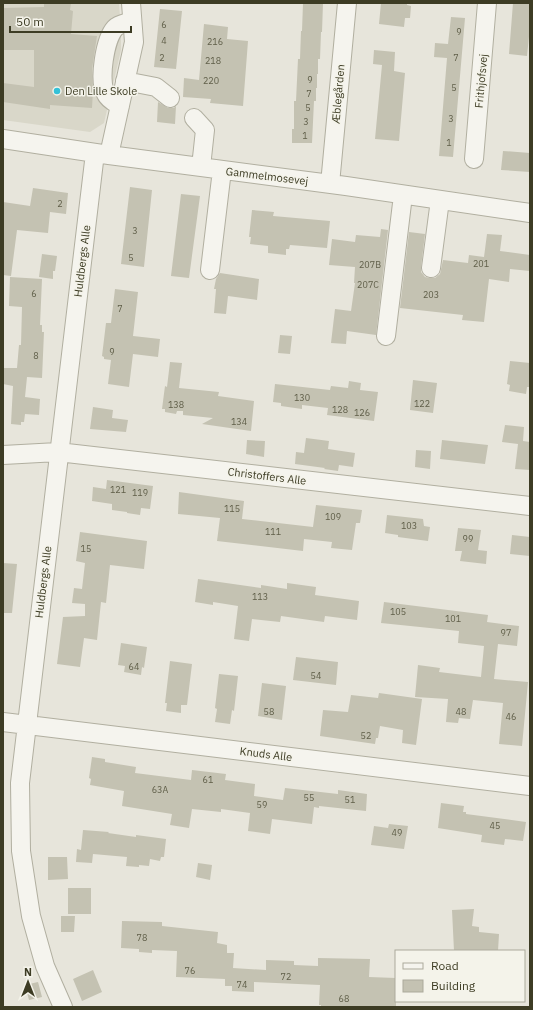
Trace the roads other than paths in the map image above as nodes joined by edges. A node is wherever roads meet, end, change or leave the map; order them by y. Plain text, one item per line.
1 (131, 3) edge
2 (347, 3) edge
3 (487, 3) edge
4 (132, 21) junction
5 (125, 81) junction
6 (170, 98) dead end
7 (120, 106) junction
8 (194, 118) dead end
9 (3, 139) edge
10 (102, 154) junction
11 (474, 159) dead end
12 (201, 167) junction
13 (222, 170) junction
14 (330, 184) junction
15 (403, 195) junction
16 (440, 200) junction
17 (530, 213) edge
18 (431, 268) dead end
19 (210, 270) dead end
20 (386, 336) dead end
21 (58, 452) junction
22 (3, 455) edge
23 (530, 506) edge
24 (3, 722) edge
25 (26, 725) junction
26 (530, 786) edge
27 (63, 1007) edge

1 - 4 street, Huldbergs Alle
2 - 14 street, Æblegården
3 - 11 street, Frithjofsvej
4 - 5 street, Huldbergs Alle
4 - 7 street
5 - 6 street
5 - 7 street, Huldbergs Alle
7 - 10 street, Huldbergs Alle
8 - 12 street
9 - 10 street, Gammelmosevej
10 - 12 street, Gammelmosevej
10 - 21 street, Huldbergs Alle
12 - 13 street, Gammelmosevej
13 - 14 street, Gammelmosevej
13 - 19 street
14 - 15 street, Gammelmosevej
15 - 16 street, Gammelmosevej
15 - 20 street
16 - 17 street, Gammelmosevej
16 - 18 street
21 - 22 street, Christoffers Alle
21 - 23 street, Christoffers Alle
21 - 25 street, Huldbergs Alle
24 - 25 street, Knuds Alle
25 - 26 street, Knuds Alle
25 - 27 street, Huldbergs Alle

